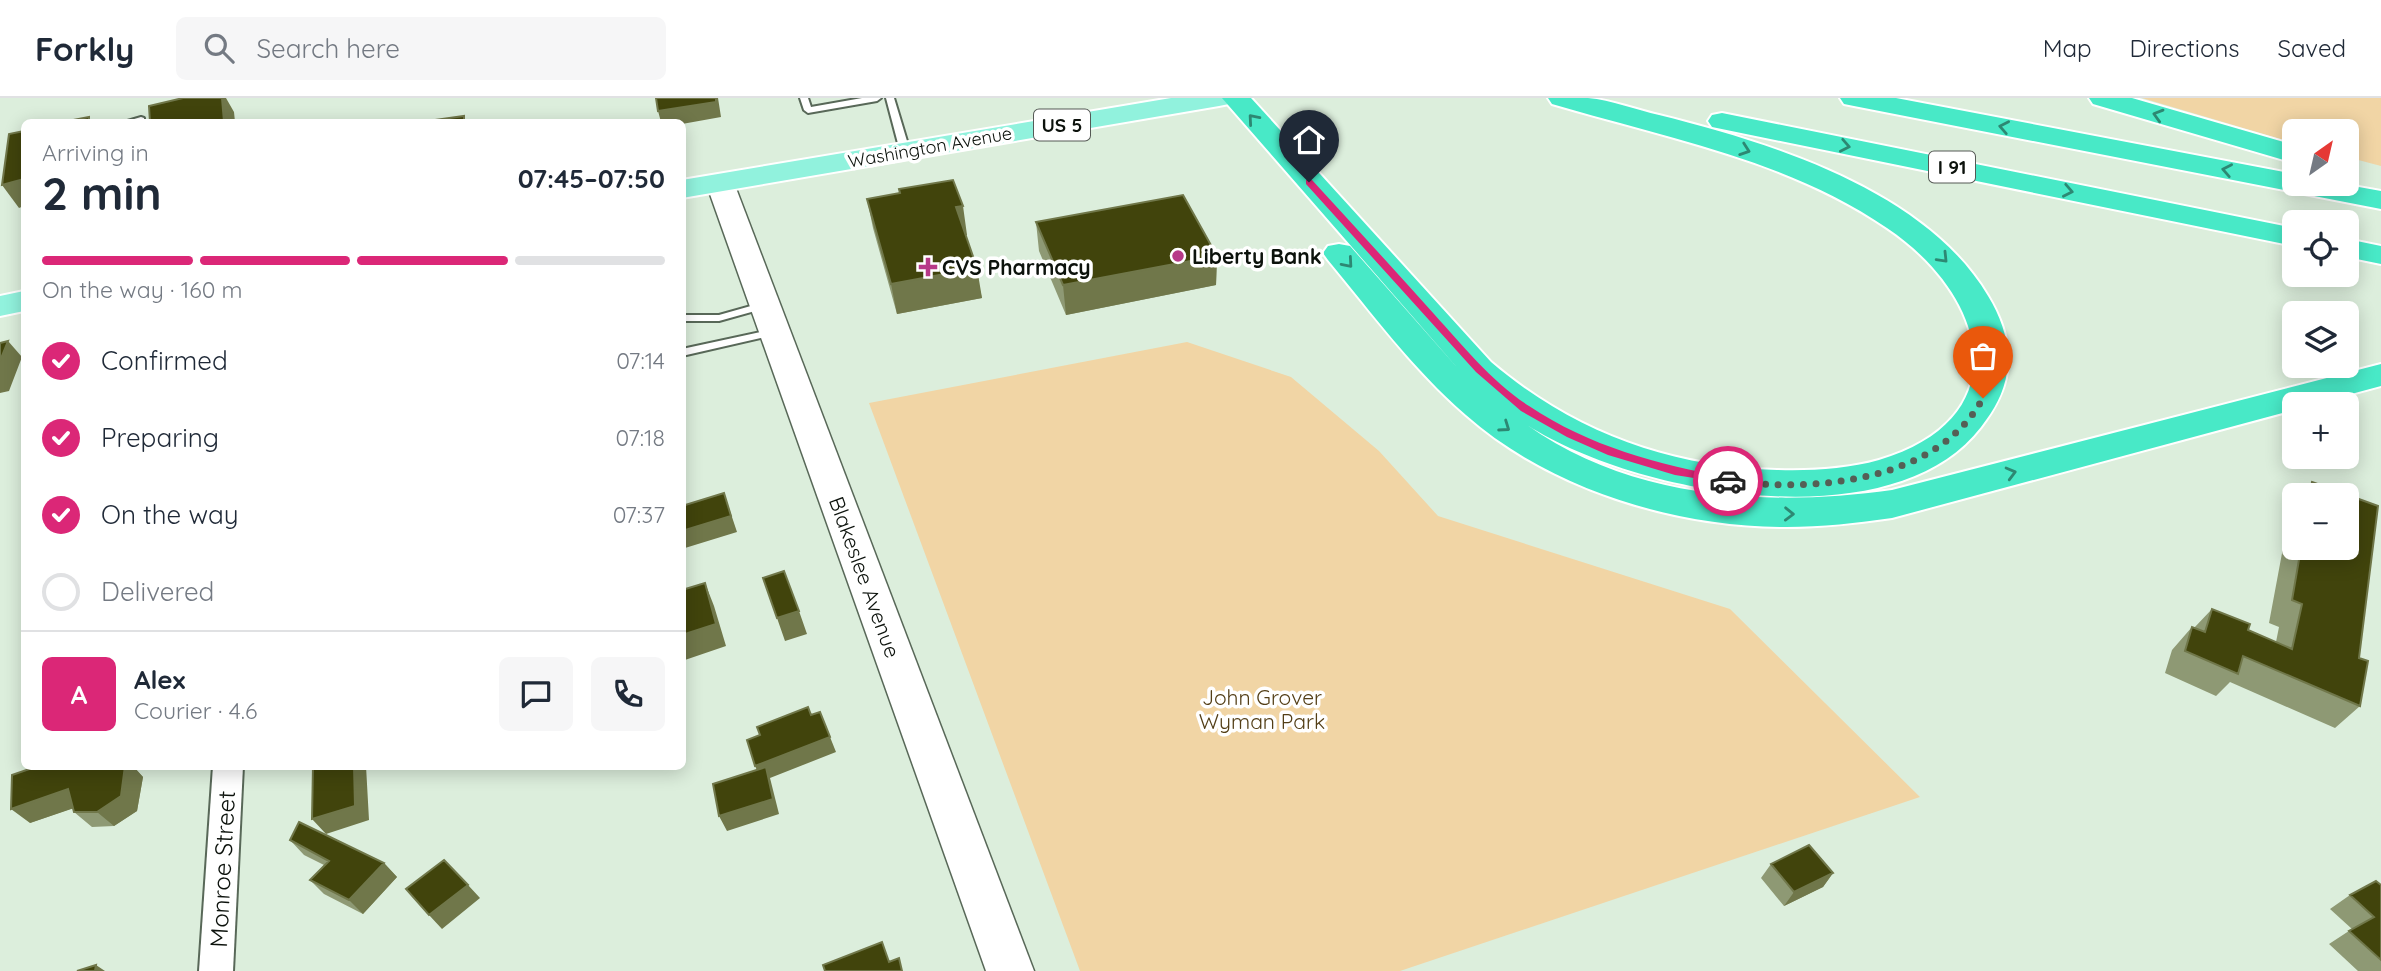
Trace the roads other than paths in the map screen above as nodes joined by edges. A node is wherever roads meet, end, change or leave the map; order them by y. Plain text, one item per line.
1 (804, 98) edge
2 (877, 98) edge
3 (890, 98) edge
4 (1562, 98) edge
5 (1610, 98) edge
6 (1854, 98) edge
7 (2103, 98) edge
8 (1221, 99) edge
9 (2282, 150) edge
10 (905, 151) junction
11 (2359, 170) edge
12 (2381, 176) edge
13 (2282, 181) edge
14 (720, 183) junction
15 (686, 188) edge
16 (2359, 196) edge
17 (2381, 200) edge
18 (2282, 235) edge
19 (2359, 250) edge
20 (2381, 255) edge
21 (21, 302) edge
22 (0, 306) edge
23 (686, 318) edge
24 (770, 318) junction
25 (686, 351) edge
26 (2381, 375) edge
27 (228, 770) edge
28 (216, 971) edge
29 (1010, 971) edge

1 - 2 lane
3 - 10 lane
4 -> 8 highway
5 -> 18 highway, I 91
13 -> 6 highway, I 91
9 -> 7 highway
8 - 10 main road, Washington Avenue / US 5
8 -> 26 highway
10 - 14 main road, Washington Avenue / US 5
11 - 12 highway
14 - 15 main road, Washington Avenue / US 5
14 - 24 street, Blakeslee Avenue
16 - 17 highway, I 91
19 - 20 highway
21 - 22 main road
23 - 24 lane
24 - 25 lane
24 - 29 street, Blakeslee Avenue
27 - 28 street, Monroe Street

